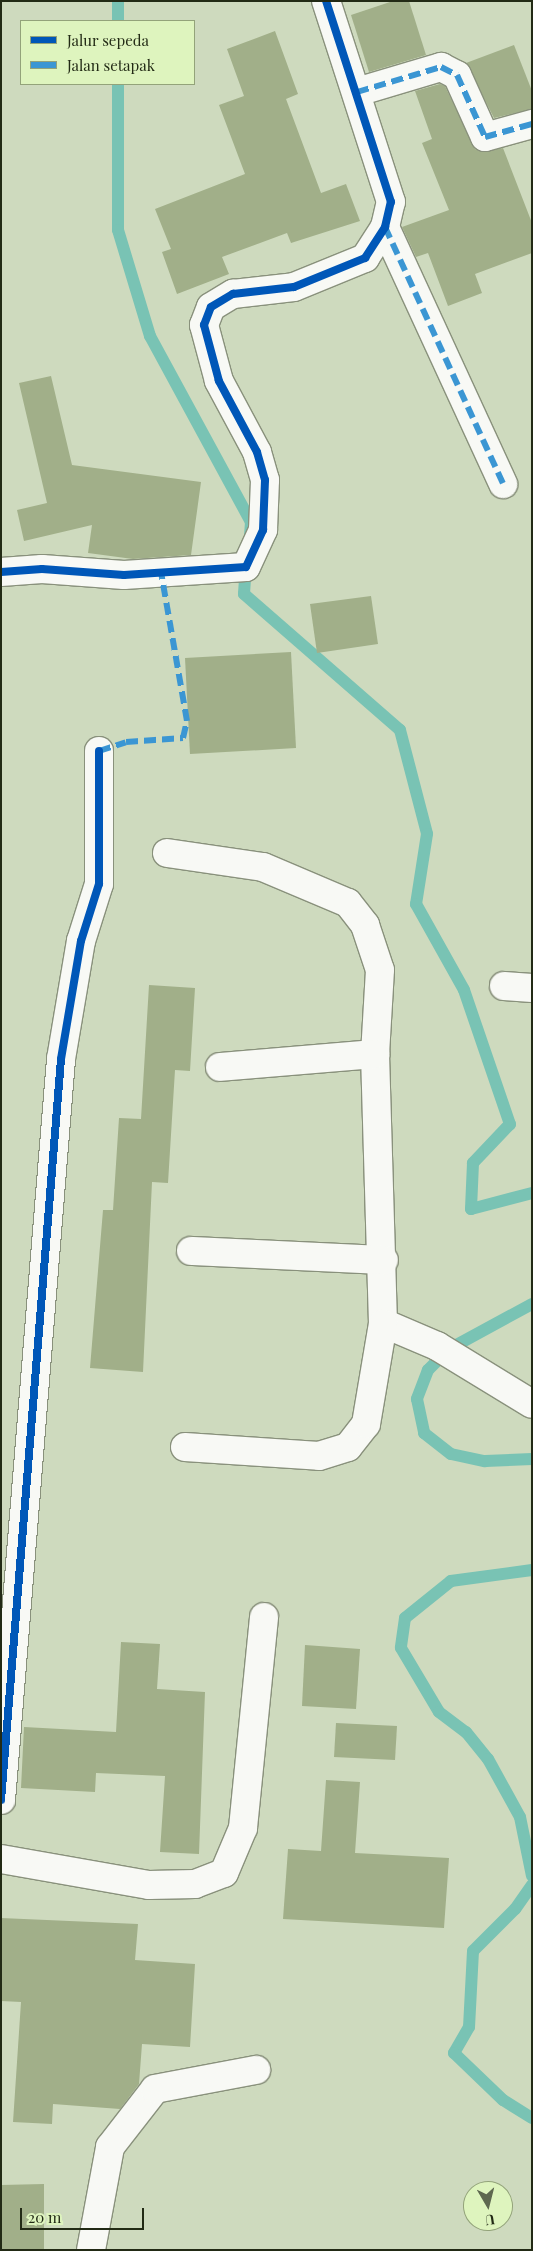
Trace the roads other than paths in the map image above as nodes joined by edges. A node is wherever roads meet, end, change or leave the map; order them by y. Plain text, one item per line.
1 (326, 1) edge
2 (357, 92) junction
3 (532, 124) edge
4 (385, 227) junction
5 (503, 484) dead end
6 (1, 572) edge
7 (99, 752) dead end
8 (166, 853) dead end
9 (504, 986) dead end
10 (532, 988) edge
11 (375, 1054) junction
12 (220, 1067) dead end
13 (191, 1251) dead end
14 (384, 1260) junction
15 (383, 1323) junction
16 (532, 1404) edge
17 (185, 1447) dead end
18 (264, 1617) dead end
19 (1, 1800) edge
20 (1, 1859) edge
21 (256, 2070) dead end
22 (91, 2250) edge

1 - 2 street
2 - 3 street
2 - 4 street
4 - 5 street
4 - 6 street
7 - 19 street
8 - 11 street
9 - 10 street
11 - 12 street
11 - 14 street
13 - 14 street
14 - 15 street
15 - 16 street
15 - 17 street
18 - 20 street
21 - 22 street

